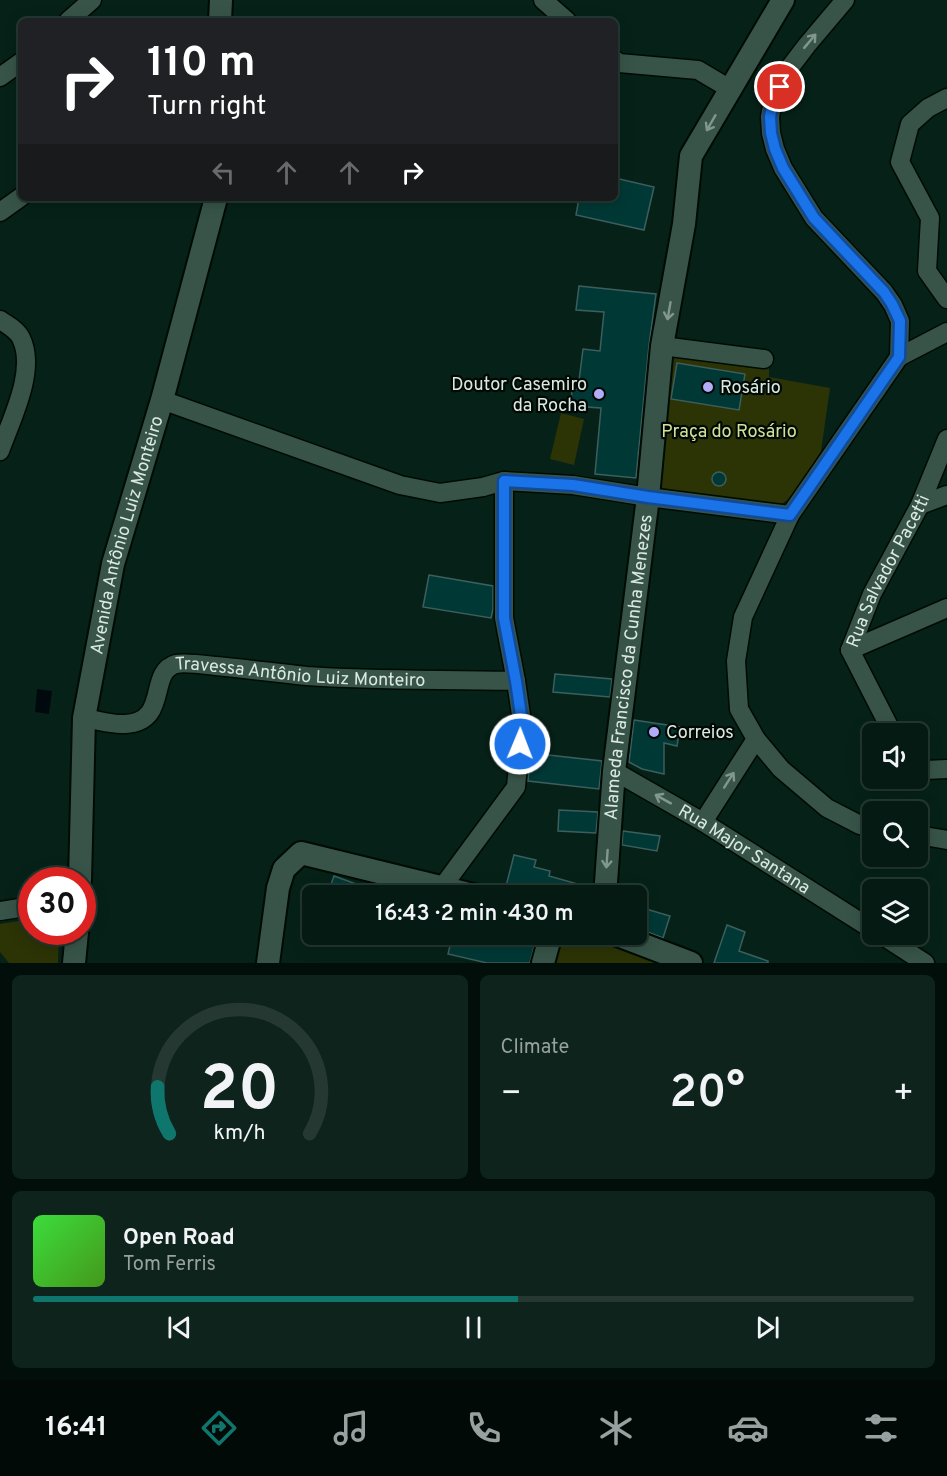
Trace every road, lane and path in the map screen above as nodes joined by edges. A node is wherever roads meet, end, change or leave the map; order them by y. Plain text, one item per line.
1 (92, 0) edge
2 (221, 0) edge
3 (783, 0) edge
4 (845, 0) edge
5 (548, 2) edge
6 (71, 18) edge
7 (220, 18) edge
8 (564, 18) edge
9 (618, 62) edge
10 (18, 64) edge
11 (0, 77) edge
12 (730, 89) junction
13 (947, 98) edge
14 (18, 199) edge
15 (215, 201) edge
16 (0, 212) edge
17 (947, 299) edge
18 (0, 320) edge
19 (947, 332) edge
20 (662, 346) junction
21 (899, 357) junction
22 (764, 359) dead end
23 (162, 400) junction
24 (947, 439) edge
25 (0, 451) edge
26 (504, 481) junction
27 (947, 495) edge
28 (648, 497) junction
29 (920, 505) junction
30 (790, 515) junction
31 (947, 608) edge
32 (850, 650) junction
33 (516, 681) junction
34 (84, 718) junction
35 (886, 723) edge
36 (756, 739) junction
37 (947, 769) edge
38 (928, 770) edge
39 (614, 771) junction
40 (703, 822) junction
41 (862, 825) edge
42 (928, 837) edge
43 (947, 840) edge
44 (80, 867) edge
45 (439, 885) edge
46 (444, 885) edge
47 (605, 885) edge
48 (18, 908) edge
49 (0, 911) edge
50 (862, 923) edge
51 (76, 945) edge
52 (548, 945) edge
53 (644, 945) edge
54 (897, 945) edge
55 (74, 963) edge
56 (268, 963) edge
57 (543, 963) edge
58 (691, 963) edge
59 (925, 963) edge

1 - 6 street
2 - 7 street
3 - 12 street, Alameda Francisco da Cunha Menezes
21 -> 4 street
5 - 8 street
9 - 12 street
10 - 11 street
12 -> 20 street, Alameda Francisco da Cunha Menezes
13 - 17 street
14 - 16 street
15 - 23 street, Avenida Antônio Luiz Monteiro
18 - 25 street
19 - 21 street
20 - 22 street
20 - 28 street, Alameda Francisco da Cunha Menezes
21 - 30 street
23 - 26 street
23 - 34 street, Avenida Antônio Luiz Monteiro
24 - 29 street, Rua Salvador Pacetti
26 - 28 street
26 - 33 street
27 - 29 street
28 - 30 street
28 - 39 street, Alameda Francisco da Cunha Menezes
29 - 32 street, Rua Salvador Pacetti
30 - 36 street
31 - 32 street
32 - 35 street, Rua Salvador Pacetti
33 - 34 street, Travessa Antônio Luiz Monteiro
33 - 46 street
34 - 44 street, Avenida Antônio Luiz Monteiro
40 -> 36 street
36 - 41 street
37 - 38 street
40 -> 39 street, Rua Major Santana
39 -> 47 street, Alameda Francisco da Cunha Menezes
40 - 50 street, Rua Major Santana
42 - 43 street
45 - 56 street
48 - 49 street
51 - 55 street
52 - 57 street
53 - 58 street
54 - 59 street

